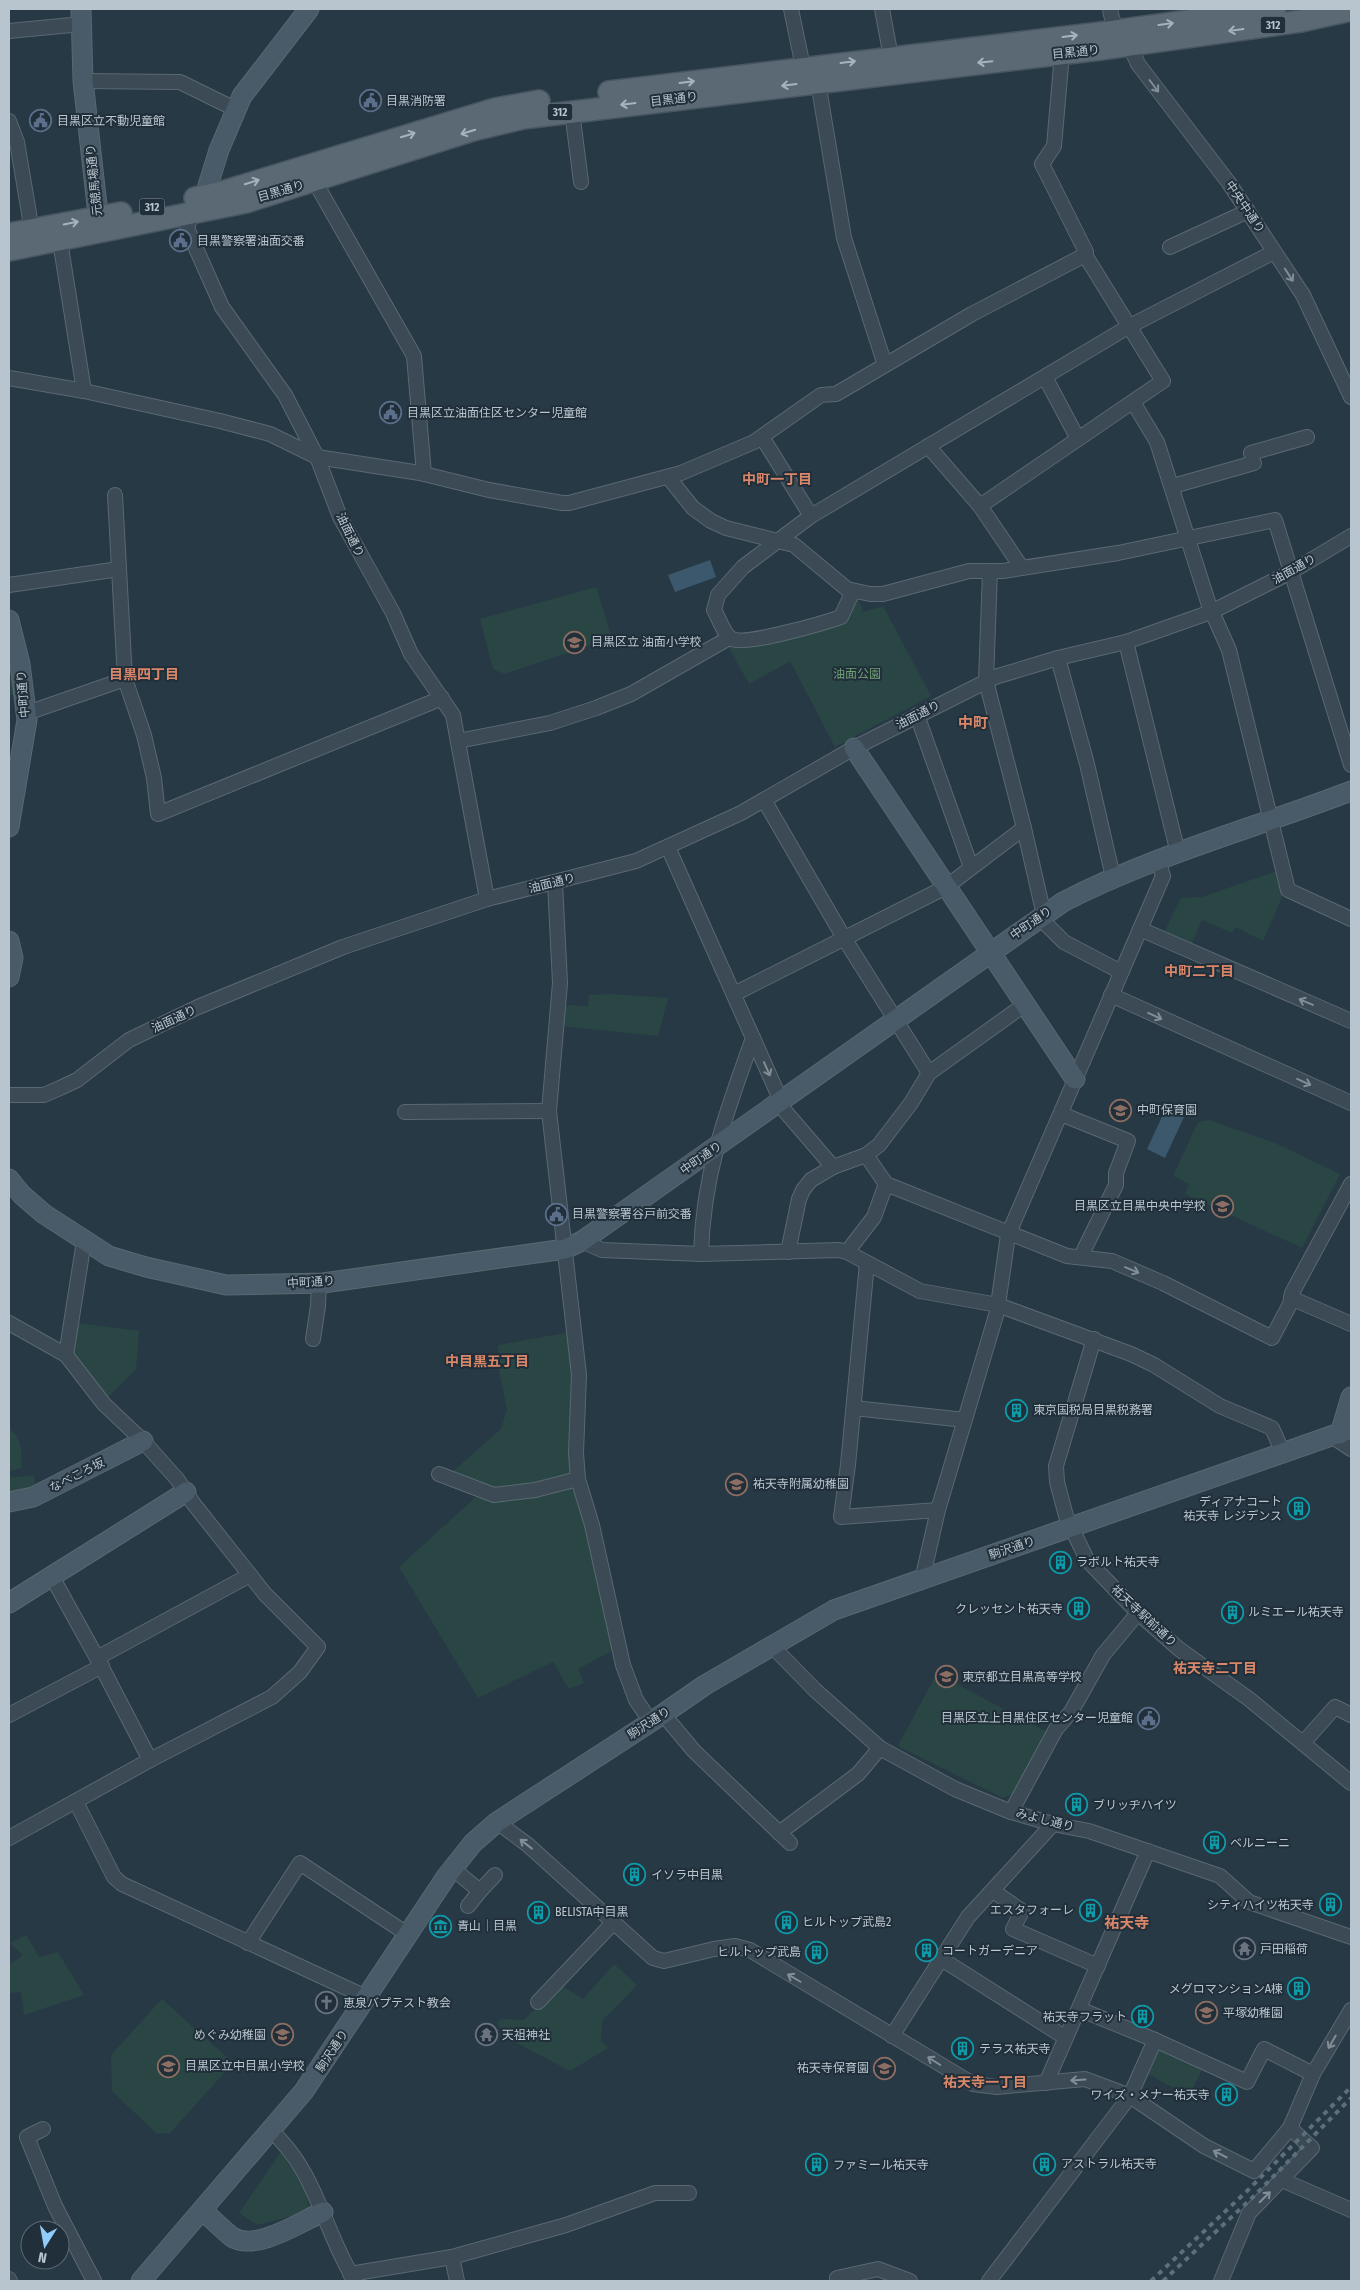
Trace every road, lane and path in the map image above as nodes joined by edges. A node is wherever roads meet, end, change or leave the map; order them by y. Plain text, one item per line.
1 (309, 9) edge
2 (791, 9) edge
3 (882, 9) edge
4 (1110, 9) edge
5 (1275, 9) edge
6 (1341, 11) edge
7 (82, 16) edge
8 (9, 31) edge
9 (1123, 38) junction
10 (1062, 54) junction
11 (891, 57) junction
12 (811, 74) junction
13 (83, 81) junction
14 (235, 109) junction
15 (572, 111) junction
16 (9, 121) edge
17 (315, 182) junction
18 (581, 182) dead end
19 (205, 195) junction
20 (1248, 211) junction
21 (192, 212) junction
22 (99, 225) junction
23 (32, 231) junction
24 (9, 234) edge
25 (60, 241) junction
26 (1170, 247) dead end
27 (9, 250) edge
28 (1274, 252) junction
29 (1085, 255) junction
30 (1128, 327) junction
31 (885, 365) junction
32 (1045, 377) junction
33 (9, 378) edge
34 (84, 392) junction
35 (1351, 396) edge
36 (1133, 402) junction
37 (762, 437) junction
38 (1307, 437) dead end
39 (1078, 439) junction
40 (928, 446) junction
41 (317, 457) junction
42 (424, 474) junction
43 (669, 478) junction
44 (1173, 486) junction
45 (115, 495) dead end
46 (980, 506) junction
47 (811, 516) junction
48 (1351, 536) edge
49 (1185, 537) junction
50 (777, 539) junction
51 (1022, 568) junction
52 (119, 569) junction
53 (990, 571) junction
54 (1291, 572) junction
55 (9, 585) edge
56 (853, 591) junction
57 (1211, 612) junction
58 (9, 620) edge
59 (729, 638) junction
60 (1126, 642) junction
61 (1058, 658) junction
62 (125, 679) junction
63 (986, 682) junction
64 (442, 698) junction
65 (26, 713) junction
66 (917, 716) junction
67 (458, 741) junction
68 (854, 748) junction
69 (1351, 766) edge
70 (1351, 791) edge
71 (764, 800) junction
72 (1272, 821) junction
73 (9, 827) edge
74 (1024, 828) junction
75 (668, 847) junction
76 (1178, 853) junction
77 (1158, 860) junction
78 (971, 867) junction
79 (1113, 877) junction
80 (555, 883) junction
81 (946, 886) junction
82 (487, 899) junction
83 (1045, 913) junction
84 (1351, 919) edge
85 (1140, 929) junction
86 (844, 938) junction
87 (9, 941) edge
88 (989, 953) junction
89 (1121, 972) junction
90 (9, 977) edge
91 (734, 994) junction
92 (1111, 995) junction
93 (1024, 1005) junction
94 (894, 1020) junction
95 (1351, 1021) edge
96 (753, 1038) junction
97 (929, 1073) junction
98 (1075, 1079) junction
99 (9, 1096) edge
100 (780, 1102) junction
101 (1351, 1103) edge
102 (549, 1111) junction
103 (405, 1112) dead end
104 (1061, 1114) junction
105 (715, 1148) junction
106 (866, 1155) junction
107 (833, 1167) junction
108 (9, 1179) edge
109 (886, 1184) junction
110 (1351, 1184) edge
111 (1347, 1201) edge
112 (1010, 1232) junction
113 (84, 1241) junction
114 (574, 1245) junction
115 (788, 1252) junction
116 (847, 1252) junction
117 (701, 1254) junction
118 (1085, 1257) junction
119 (867, 1263) junction
120 (319, 1284) junction
121 (1291, 1298) junction
122 (998, 1305) junction
123 (9, 1323) edge
124 (1351, 1324) edge
125 (312, 1339) dead end
126 (1094, 1339) junction
127 (66, 1355) junction
128 (1351, 1397) edge
129 (854, 1408) junction
130 (965, 1420) junction
131 (1341, 1433) edge
132 (143, 1441) junction
133 (1351, 1450) edge
134 (1284, 1455) junction
135 (439, 1474) dead end
136 (578, 1479) junction
137 (186, 1492) junction
138 (9, 1502) edge
139 (938, 1510) junction
140 (1071, 1528) junction
141 (51, 1575) junction
142 (250, 1575) junction
143 (922, 1580) junction
144 (9, 1603) edge
145 (1138, 1613) junction
146 (771, 1645) junction
147 (100, 1662) junction
148 (9, 1715) edge
149 (1351, 1715) edge
150 (657, 1718) junction
151 (1303, 1743) junction
152 (880, 1748) junction
153 (150, 1760) junction
154 (1351, 1783) edge
155 (76, 1802) junction
156 (1011, 1812) junction
157 (497, 1822) junction
158 (1053, 1824) junction
159 (779, 1833) junction
160 (9, 1838) edge
161 (790, 1842) dead end
162 (1148, 1850) junction
163 (452, 1869) junction
164 (495, 1875) dead end
165 (993, 1891) junction
166 (480, 1892) junction
167 (468, 1906) dead end
168 (612, 1924) junction
169 (407, 1934) junction
170 (1351, 1937) edge
171 (248, 1943) junction
172 (940, 1958) junction
173 (1098, 1966) junction
174 (366, 1997) junction
175 (538, 2002) dead end
176 (1079, 2009) junction
177 (1351, 2010) edge
178 (892, 2036) junction
179 (1066, 2038) junction
180 (1155, 2040) junction
181 (1313, 2074) junction
182 (1046, 2083) junction
183 (1130, 2096) junction
184 (1290, 2128) junction
185 (43, 2129) dead end
186 (270, 2130) junction
187 (1282, 2180) junction
188 (689, 2193) dead end
189 (203, 2210) junction
190 (1351, 2210) edge
191 (324, 2212) junction
192 (452, 2257) junction
193 (353, 2278) edge
194 (837, 2278) dead end
195 (94, 2281) edge
196 (141, 2281) edge
197 (457, 2281) edge
198 (910, 2281) edge
199 (989, 2281) edge
200 (1221, 2281) edge

1 - 14 street
2 - 12 street
3 - 11 street
4 - 9 street, 中央中通り
9 -> 5 main road, 目黒通り / 312
6 -> 9 main road, 目黒通り / 312
7 - 8 street
7 - 13 street, 元競馬場通り
9 - 10 main road, 目黒通り / 312
11 -> 9 main road, 目黒通り / 312
9 -> 20 street, 中央中通り
10 -> 12 main road, 目黒通り / 312
10 - 29 street
12 -> 11 main road, 目黒通り / 312
12 -> 15 main road, 目黒通り / 312
19 -> 12 main road, 目黒通り / 312
12 - 31 street
13 - 14 street
13 - 22 street, 元競馬場通り
14 - 19 street
15 -> 17 main road, 目黒通り / 312
15 - 18 street
16 - 23 street
17 - 21 main road, 目黒通り / 312
17 - 42 street
19 - 21 street
19 - 22 main road, 目黒通り / 312
20 - 26 street
20 - 28 street, 中央中通り
21 - 22 main road, 目黒通り / 312
21 - 41 street, 油面通り
23 -> 22 main road, 目黒通り / 312
22 - 25 main road, 目黒通り / 312
23 - 24 main road, 目黒通り / 312
25 - 27 main road, 目黒通り / 312
25 - 34 street
28 - 30 street
28 -> 35 street, 中央中通り
29 - 30 street
29 - 31 street
30 - 32 street
30 - 36 street
31 - 37 street
32 - 39 street
32 - 40 street
33 - 34 street
34 - 41 street
36 - 39 street
36 - 44 street
37 - 43 street
37 - 47 street
38 - 44 street
39 - 46 street
40 - 46 street
40 - 47 street
41 - 42 street
41 - 64 street, 油面通り
42 - 43 street
43 - 50 street
44 - 49 street
45 - 52 street
46 - 51 street
47 - 50 street
48 - 54 street, 油面通り
49 - 51 street
49 - 54 street
49 - 57 street
50 - 56 street
50 - 59 street
51 - 53 street
52 - 55 street
52 - 62 street
53 - 56 street
53 - 63 street
54 - 57 street, 油面通り
54 - 69 street
56 - 59 street
57 - 60 street, 油面通り
57 - 72 street
58 - 65 street, 中町通り
59 - 67 street
60 - 61 street, 油面通り
60 - 76 street
61 - 63 street, 油面通り
61 - 79 street
62 - 64 street
62 - 65 street
63 - 66 street, 油面通り
63 - 74 street
64 - 67 street, 油面通り
65 - 73 street, 中町通り
66 - 68 street, 油面通り
66 - 78 street
67 - 82 street, 油面通り
68 - 71 street, 油面通り
68 - 81 street
70 - 72 street, 中町通り
71 - 75 street, 油面通り
71 - 86 street
72 - 76 street, 中町通り
72 - 84 street
74 - 78 street
74 - 83 street
75 - 80 street, 油面通り
75 - 91 street
76 - 77 street, 中町通り
77 - 79 street, 中町通り
77 - 85 street
78 - 81 street
79 - 83 street, 中町通り
80 - 82 street, 油面通り
80 - 102 street
81 - 86 street
81 - 88 street
82 - 99 street, 油面通り
83 - 88 street, 中町通り
83 - 89 street
85 - 89 street
95 -> 85 street
86 - 91 street
86 - 94 street
87 - 90 street
88 - 93 street
88 - 94 street, 中町通り
89 - 92 street
91 - 96 street
92 - 98 street
92 -> 101 street
93 - 97 street
93 - 98 street
94 - 97 street
94 - 100 street, 中町通り
96 -> 100 street
96 - 105 street
97 - 106 street
98 - 104 street
100 - 105 street, 中町通り
100 - 107 street
102 - 103 street
102 - 114 street
104 - 112 street
104 - 118 street
105 - 114 street, 中町通り
105 - 117 street
106 - 107 street
106 - 109 street
107 - 115 street
108 - 113 street, 中町通り
109 - 112 street
109 - 116 street
110 - 111 street
111 - 121 street
112 - 118 street
112 - 122 street
113 - 120 street, 中町通り
113 - 127 street
114 - 117 street
114 - 120 street, 中町通り
114 - 136 street
115 - 116 street
115 - 117 street
116 - 119 street
118 -> 121 street
119 - 122 street
119 - 129 street
120 - 125 street
121 - 124 street
122 - 126 street
122 - 130 street
123 - 127 street
126 - 134 street
126 - 140 street, 祐天寺駅前通り
127 - 132 street
128 - 131 street
129 - 130 street
129 - 139 street
130 - 139 street
131 - 133 street
131 - 134 street, 駒沢通り
132 - 137 street
132 - 138 street, なべころ坂
134 - 140 street, 駒沢通り
135 - 136 street
136 - 150 street
137 - 141 street
137 - 142 street
139 - 143 street
140 - 143 street, 駒沢通り
140 - 145 street, 祐天寺駅前通り
141 - 144 street
141 - 147 street
142 - 147 street
142 - 153 street
143 - 146 street, 駒沢通り
145 - 151 street, 祐天寺駅前通り
145 - 156 street
146 - 150 street, 駒沢通り
146 - 152 street, みよし通り
147 - 148 street
147 - 153 street
149 - 151 street
150 - 157 street, 駒沢通り
150 - 159 street
151 - 154 street, 祐天寺駅前通り
152 - 156 street, みよし通り
152 - 159 street
153 - 155 street
155 - 160 street
155 - 171 street
156 - 158 street, みよし通り
157 - 163 street, 駒沢通り
168 -> 157 street
158 - 162 street, みよし通り
158 - 165 street
159 - 161 street
162 - 170 street, みよし通り
162 - 173 street
163 - 166 street
163 - 169 street, 駒沢通り
164 - 166 street
165 - 172 street
165 - 173 street
166 - 167 street
168 - 175 street
178 -> 168 street
169 - 171 street
169 - 174 street, 駒沢通り
171 - 174 street
172 - 178 street
172 - 179 street
173 - 176 street
174 - 186 street, 駒沢通り
176 - 179 street
176 - 180 street
177 -> 181 street
182 -> 178 street
179 - 182 street
180 - 181 street
180 - 183 street
181 - 184 street
183 -> 182 street
184 -> 183 street
183 - 199 street
184 - 187 street
185 - 195 street
186 - 189 street, 駒沢通り
186 - 191 street
187 - 190 street
200 -> 187 street
188 - 192 street
189 - 191 street
189 - 196 street, 駒沢通り
191 - 193 street
192 - 193 street
192 - 197 street
194 - 198 street

